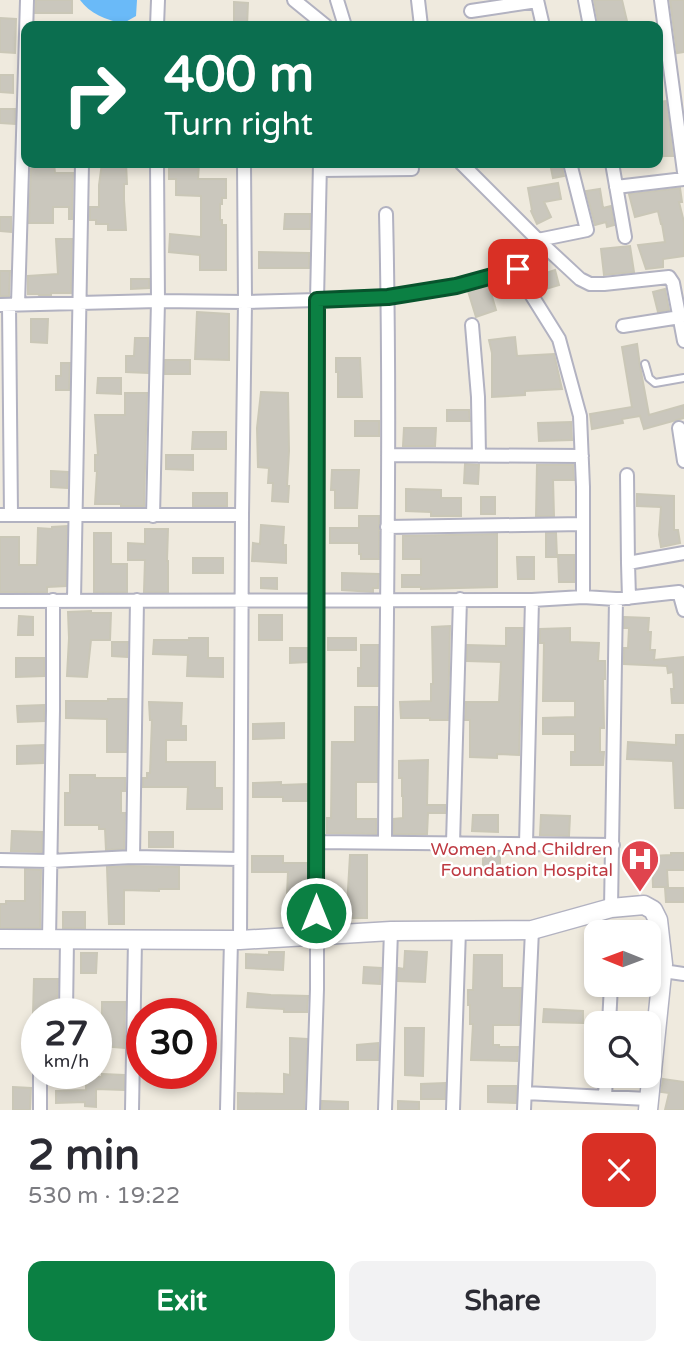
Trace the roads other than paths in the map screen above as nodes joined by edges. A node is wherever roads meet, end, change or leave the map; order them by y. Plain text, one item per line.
1 (27, 0) edge
2 (158, 0) edge
3 (295, 0) edge
4 (337, 0) edge
5 (418, 0) edge
6 (537, 0) edge
7 (585, 0) edge
8 (661, 0) edge
9 (471, 11) dead end
10 (26, 21) edge
11 (157, 21) edge
12 (319, 21) edge
13 (343, 21) edge
14 (420, 21) edge
15 (542, 21) edge
16 (589, 21) edge
17 (21, 102) edge
18 (82, 168) edge
19 (157, 168) edge
20 (244, 168) edge
21 (320, 168) edge
22 (381, 168) edge
23 (466, 168) edge
24 (571, 168) edge
25 (613, 168) edge
26 (412, 169) dead end
27 (684, 172) edge
28 (684, 179) edge
29 (616, 187) junction
30 (386, 214) dead end
31 (625, 237) dead end
32 (538, 240) junction
33 (518, 269) junction
34 (388, 297) junction
35 (317, 300) junction
36 (158, 301) junction
37 (79, 302) junction
38 (245, 302) junction
39 (9, 305) edge
40 (680, 317) junction
41 (472, 325) dead end
42 (623, 326) dead end
43 (684, 341) edge
44 (645, 364) dead end
45 (684, 378) edge
46 (680, 428) dead end
47 (388, 455) junction
48 (479, 456) junction
49 (582, 456) junction
50 (684, 461) edge
51 (627, 475) dead end
52 (76, 514) junction
53 (5, 515) edge
54 (242, 515) junction
55 (153, 516) junction
56 (583, 524) junction
57 (387, 527) junction
58 (684, 553) edge
59 (628, 563) junction
60 (583, 597) junction
61 (622, 598) junction
62 (460, 599) junction
63 (0, 600) edge
64 (53, 600) junction
65 (74, 600) junction
66 (137, 600) junction
67 (241, 600) junction
68 (317, 600) junction
69 (386, 600) junction
70 (533, 600) junction
71 (684, 610) edge
72 (316, 842) junction
73 (385, 843) junction
74 (453, 843) junction
75 (526, 844) junction
76 (613, 845) junction
77 (132, 857) junction
78 (240, 859) junction
79 (0, 860) edge
80 (50, 860) junction
81 (611, 908) junction
82 (658, 920) edge
83 (459, 930) junction
84 (532, 930) junction
85 (391, 931) junction
86 (316, 936) junction
87 (0, 939) edge
88 (58, 939) junction
89 (135, 940) junction
90 (236, 940) junction
91 (662, 967) edge
92 (684, 974) edge
93 (64, 998) edge
94 (656, 998) edge
95 (605, 1088) edge
96 (40, 1089) edge
97 (525, 1093) junction
98 (605, 1097) junction
99 (648, 1105) edge
100 (40, 1110) edge
101 (132, 1110) edge
102 (228, 1110) edge
103 (313, 1110) edge
104 (385, 1110) edge
105 (453, 1110) edge
106 (524, 1110) edge

1 - 10 street
2 - 11 street
3 - 12 street
4 - 13 street
5 - 14 street
6 - 9 street
6 - 15 street
7 - 16 street
8 - 27 street
17 - 39 street
18 - 37 street
19 - 36 street
20 - 38 street
21 - 35 street
22 - 26 street
23 - 32 street
24 - 32 street
25 - 29 street
28 - 29 street
29 - 31 street
30 - 34 street
32 - 33 street
32 - 40 street
33 - 34 street
33 - 49 street
34 - 35 street
34 - 47 street
35 - 38 street
35 - 68 street
36 - 37 street
36 - 38 street
36 - 55 street
37 - 39 street
37 - 52 street
38 - 54 street
39 - 53 street
40 - 42 street
40 - 43 street
41 - 48 street
44 - 45 lane
46 - 50 street
47 - 48 street
47 - 57 street
48 - 49 street
49 - 56 street
51 - 59 street
52 - 53 street
52 - 55 street
52 - 65 street
54 - 55 street
54 - 67 street
56 - 57 street
56 - 60 street
57 - 69 street
58 - 59 street
59 - 61 street
60 - 61 street
60 - 70 street
61 - 71 street
61 - 76 street
62 - 69 street
62 - 70 street
62 - 74 street
63 - 64 street
64 - 65 street
64 - 80 street
65 - 66 street
66 - 67 street
66 - 77 street
67 - 68 street
67 - 78 street
68 - 69 street
68 - 72 street
69 - 73 street
70 - 75 street
72 - 73 street
72 - 86 street
73 - 74 street
74 - 75 street
75 - 76 street
76 - 81 street
77 - 78 street
77 - 80 street
78 - 90 street
79 - 80 street
80 - 88 street
81 - 82 main road
81 - 84 main road
83 - 84 main road
83 - 85 main road
83 - 105 street
84 - 97 street
85 - 86 main road
85 - 104 street
86 - 90 main road
86 - 103 street
87 - 88 main road
88 - 89 main road
88 - 93 street
89 - 90 main road
89 - 101 street
90 - 102 street
91 - 92 street
94 - 99 main road
95 - 98 street
96 - 100 street
97 - 98 street
97 - 106 street
98 - 99 street

